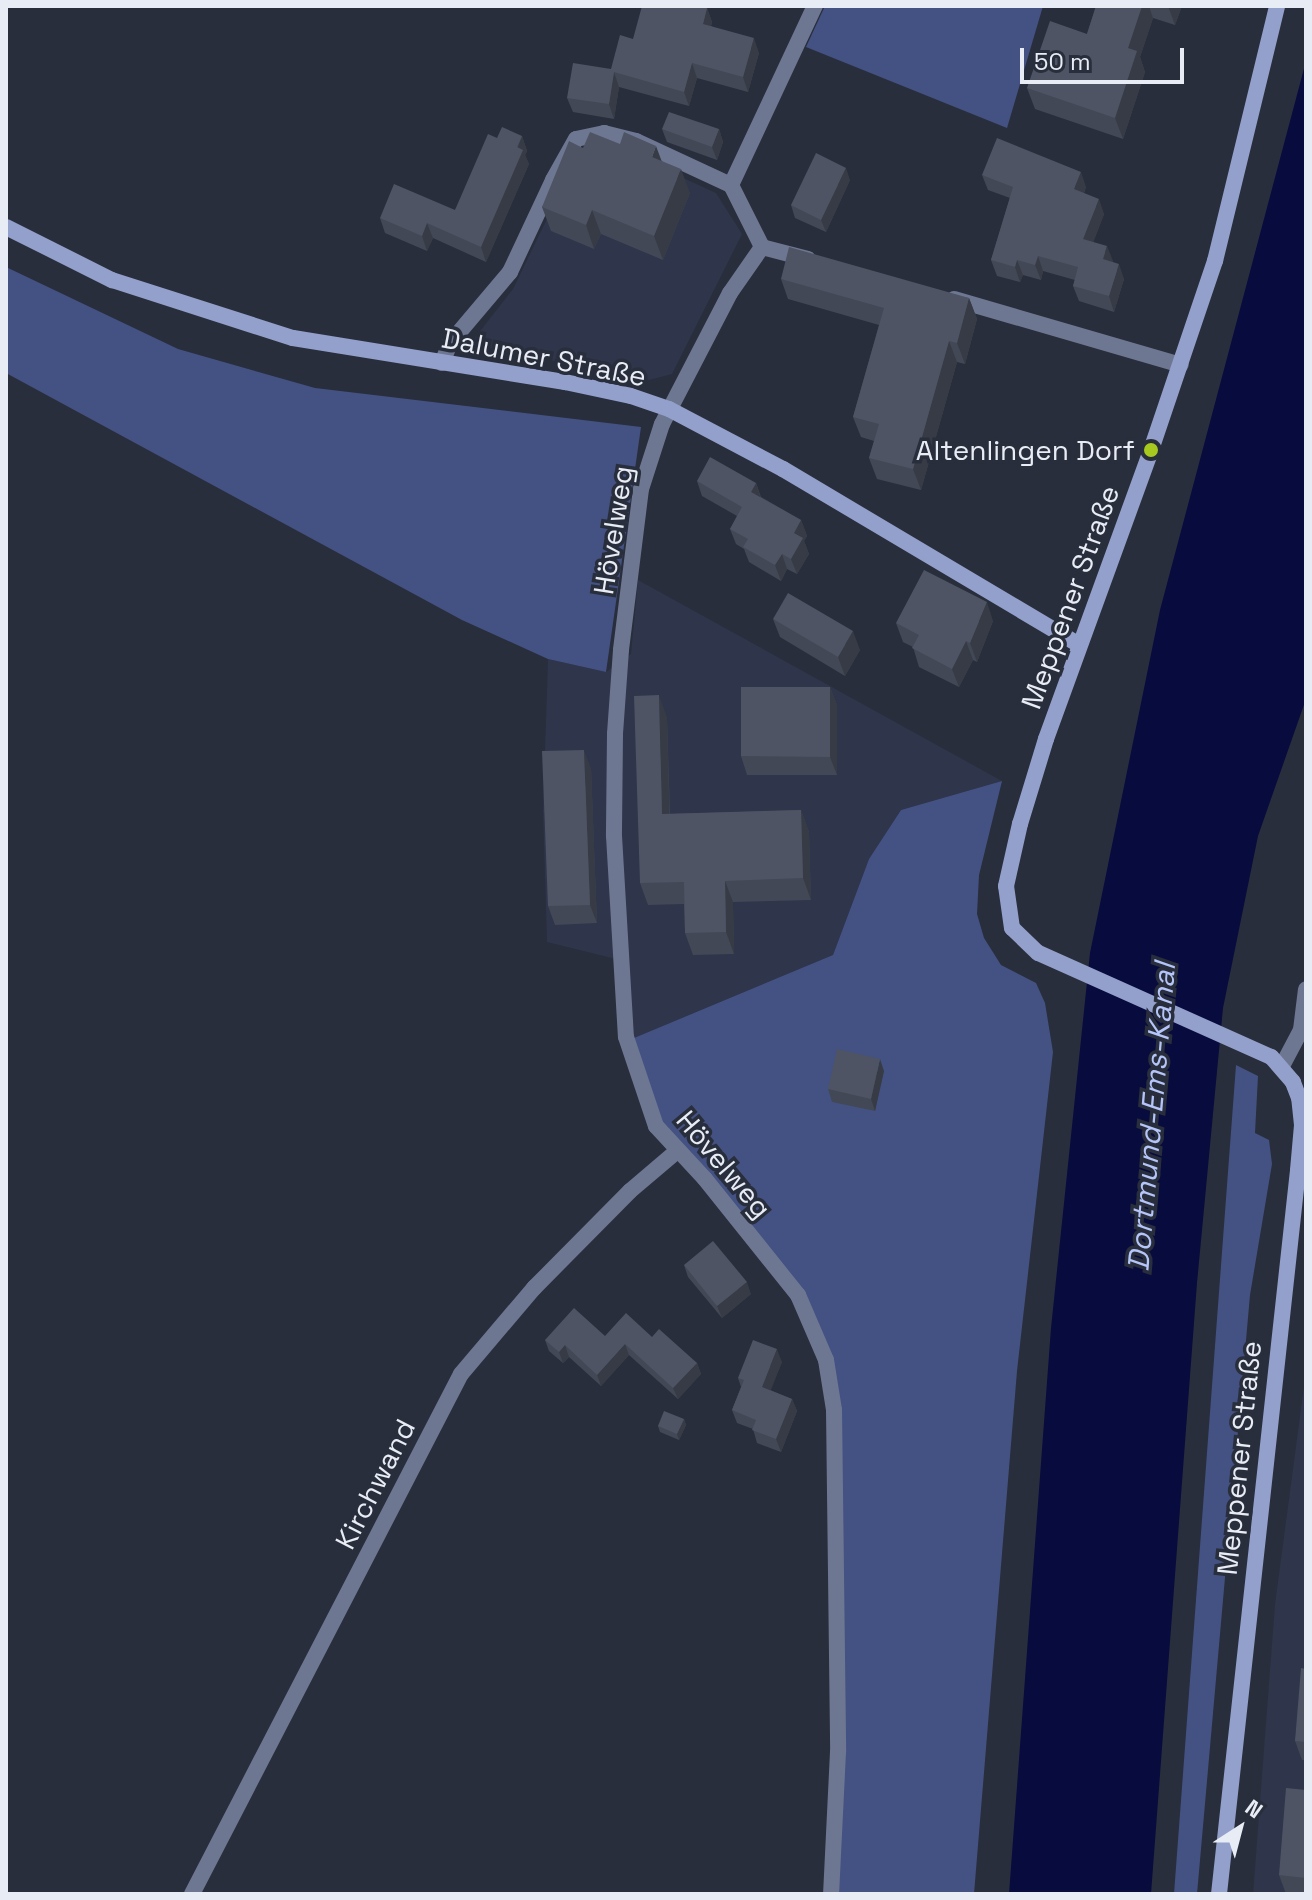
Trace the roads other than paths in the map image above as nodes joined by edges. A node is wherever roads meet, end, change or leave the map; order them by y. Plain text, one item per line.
1 (815, 6) edge
2 (1277, 6) edge
3 (731, 185) junction
4 (6, 227) edge
5 (762, 247) junction
6 (830, 264) edge
7 (934, 294) edge
8 (442, 363) junction
9 (1181, 365) junction
10 (669, 409) junction
11 (1079, 645) junction
12 (1306, 989) edge
13 (1282, 1066) junction
14 (677, 1151) junction
15 (192, 1894) edge
16 (831, 1894) edge
17 (1219, 1894) edge

1 - 3 street
2 - 9 main road, Meppener Straße
3 - 5 street
3 - 8 street
4 - 8 main road, Dalumer Straße
5 - 6 street
5 - 10 street
7 - 9 street
8 - 10 main road, Dalumer Straße
9 - 11 main road, Meppener Straße
10 - 11 main road, Dalumer Straße
10 - 14 street, Hövelweg
11 - 13 main road, Meppener Straße
12 - 13 street
13 - 17 main road, Meppener Straße
14 - 15 street, Kirchwand
14 - 16 street, Hövelweg

